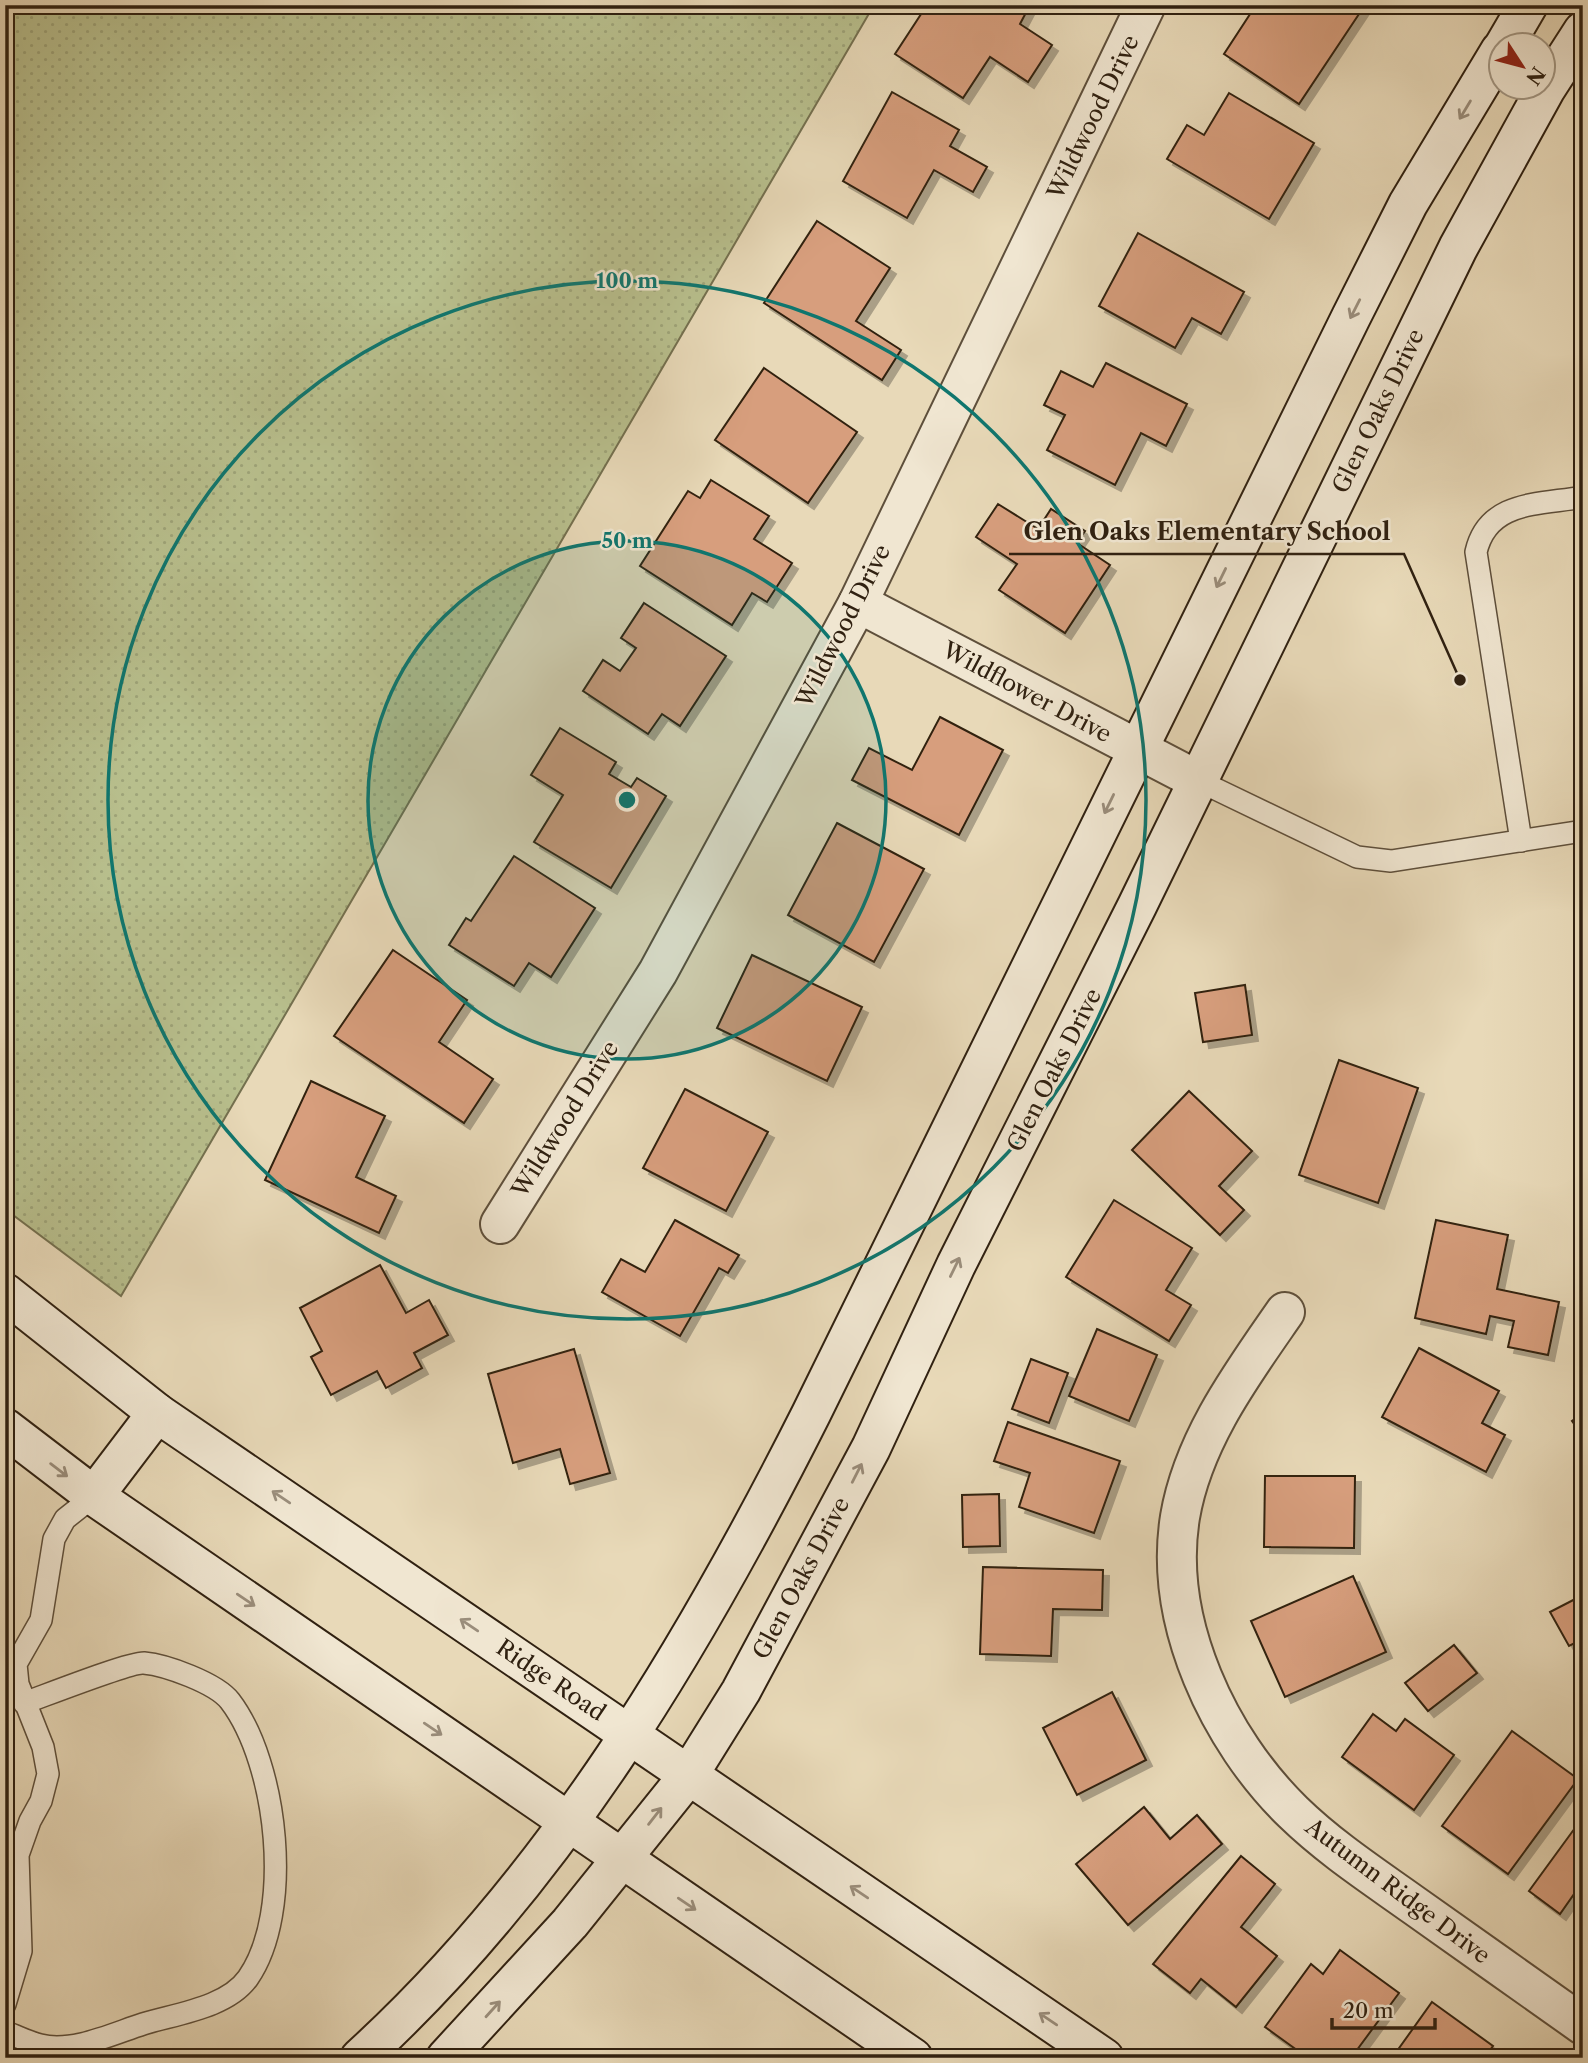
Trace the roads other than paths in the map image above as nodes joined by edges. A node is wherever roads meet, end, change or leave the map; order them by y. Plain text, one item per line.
1 (1146, 5) edge
2 (1528, 5) edge
3 (1583, 31) edge
4 (1512, 32) edge
5 (1486, 74) edge
6 (1583, 497) edge
7 (858, 603) junction
8 (1136, 750) junction
9 (1197, 780) junction
10 (1583, 831) edge
11 (1521, 841) junction
12 (500, 1224) dead end
13 (5, 1293) edge
14 (1285, 1312) dead end
15 (157, 1413) junction
16 (5, 1428) edge
17 (94, 1496) junction
18 (24, 1703) junction
19 (630, 1734) junction
20 (688, 1776) junction
21 (571, 1823) junction
22 (621, 1860) junction
23 (12, 1885) edge
24 (5, 2004) edge
25 (1583, 2025) edge
26 (5, 2032) edge
27 (360, 2058) edge
28 (446, 2058) edge
29 (913, 2058) edge
30 (1104, 2058) edge

1 - 7 street, Wildwood Drive
2 - 4 street
3 - 9 street, Glen Oaks Drive
5 -> 8 street
6 - 11 lane
7 - 8 street, Wildflower Drive
7 - 12 street, Wildwood Drive
8 - 9 street, Wildflower Drive
8 -> 19 street
9 - 11 lane
20 -> 9 street, Glen Oaks Drive
10 - 11 lane
13 - 15 street, Ridge Road
14 - 25 street, Autumn Ridge Drive
15 - 17 street
19 -> 15 street, Ridge Road
16 -> 17 street
17 - 18 lane
17 -> 21 street
18 - 23 lane
18 - 26 lane
19 - 20 street, Ridge Road
19 - 21 street
22 -> 20 street, Glen Oaks Drive
30 -> 20 street, Ridge Road
21 - 22 street
21 - 27 street
28 -> 22 street, Glen Oaks Drive
22 -> 29 street
23 - 24 lane

